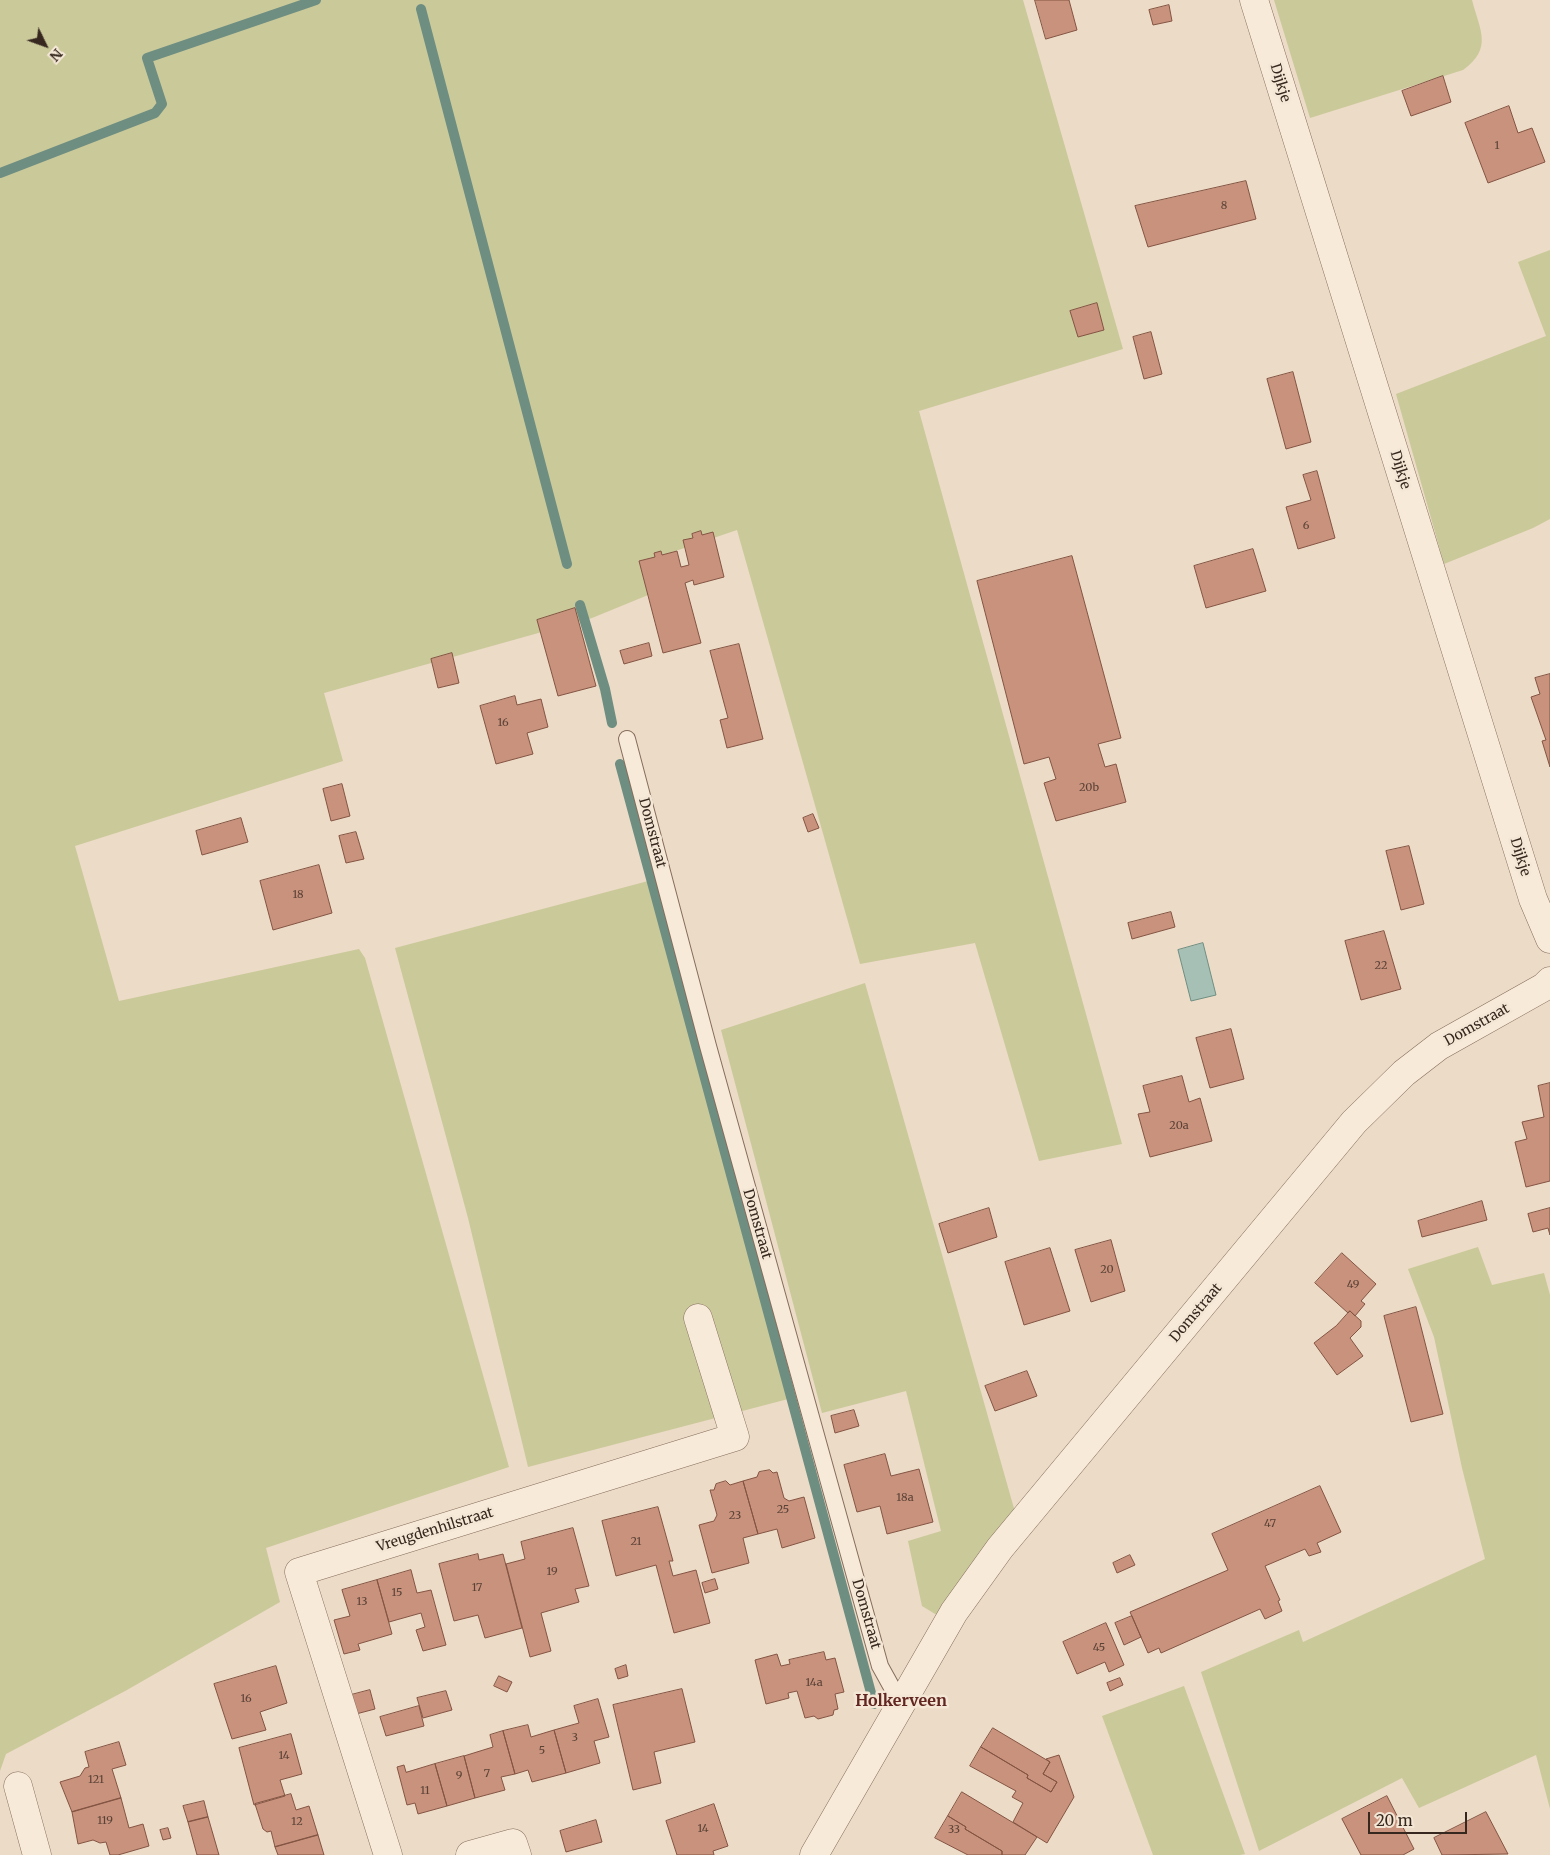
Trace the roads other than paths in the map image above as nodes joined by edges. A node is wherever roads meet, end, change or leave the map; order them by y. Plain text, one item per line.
1 (1254, 0) edge
2 (627, 739) dead end
3 (1550, 938) edge
4 (1550, 981) edge
5 (698, 1318) dead end
6 (901, 1704) junction
7 (18, 1786) dead end
8 (37, 1855) edge
9 (388, 1855) edge
10 (470, 1855) edge
11 (517, 1855) edge
12 (814, 1855) edge

1 - 3 street, Dijkje
2 - 6 lane, Domstraat
4 - 6 street, Domstraat
5 - 9 street, Vreugdenhilstraat
6 - 12 street, Domstraat
7 - 8 street
10 - 11 street

